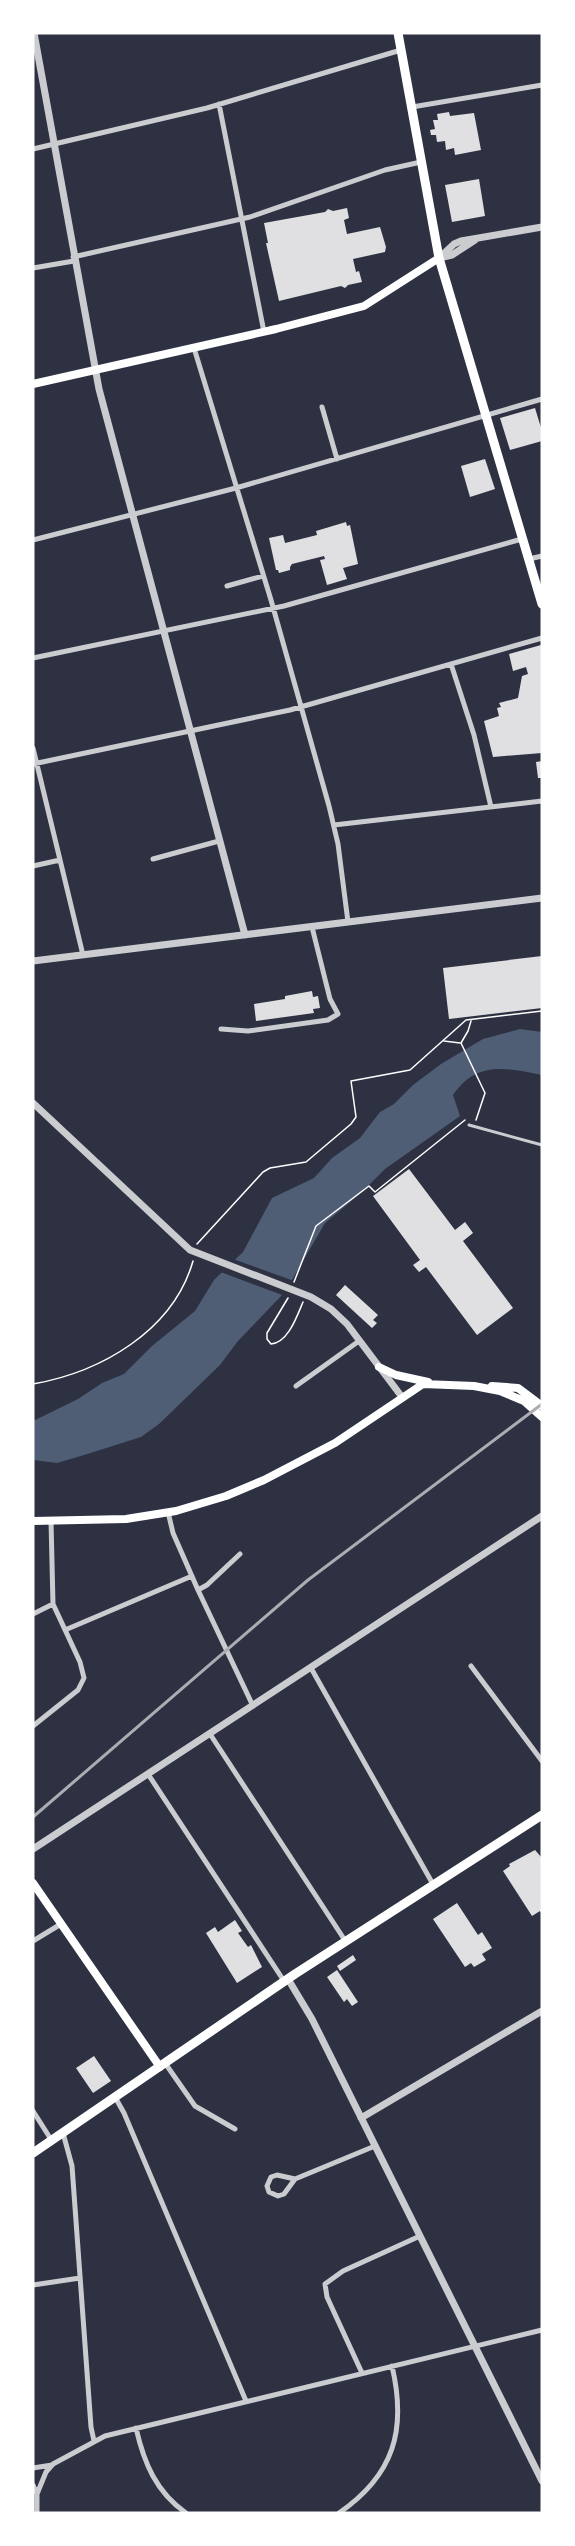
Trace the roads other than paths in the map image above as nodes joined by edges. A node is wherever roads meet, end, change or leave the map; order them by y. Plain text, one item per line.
1 (34, 33) edge
2 (398, 33) edge
3 (401, 50) junction
4 (542, 85) edge
5 (219, 104) junction
6 (411, 107) junction
7 (54, 145) junction
8 (33, 149) edge
9 (422, 162) junction
10 (242, 219) junction
11 (542, 227) edge
12 (439, 258) junction
13 (74, 259) junction
14 (33, 268) edge
15 (264, 332) junction
16 (194, 348) junction
17 (95, 370) junction
18 (33, 384) edge
19 (542, 399) edge
20 (322, 407) dead end
21 (485, 416) junction
22 (337, 459) junction
23 (236, 488) junction
24 (133, 514) junction
25 (522, 539) junction
26 (33, 540) edge
27 (542, 556) edge
28 (529, 560) junction
29 (263, 576) junction
30 (227, 586) dead end
31 (542, 604) edge
32 (273, 609) junction
33 (164, 631) junction
34 (542, 638) edge
35 (33, 658) edge
36 (451, 664) junction
37 (302, 707) junction
38 (191, 731) junction
39 (33, 748) edge
40 (34, 764) edge
41 (542, 801) edge
42 (491, 807) junction
43 (334, 825) junction
44 (219, 841) junction
45 (153, 859) dead end
46 (60, 860) junction
47 (33, 866) edge
48 (542, 898) edge
49 (348, 922) junction
50 (312, 927) junction
51 (245, 935) junction
52 (83, 955) junction
53 (33, 961) edge
54 (221, 1029) dead end
55 (33, 1103) edge
56 (469, 1125) dead end
57 (542, 1145) edge
58 (359, 1341) junction
59 (379, 1367) junction
60 (434, 1383) junction
61 (296, 1386) dead end
62 (474, 1386) junction
63 (402, 1397) junction
64 (542, 1406) edge
65 (542, 1417) edge
66 (168, 1512) junction
67 (542, 1516) edge
68 (33, 1521) edge
69 (51, 1521) junction
70 (240, 1554) dead end
71 (192, 1576) junction
72 (198, 1590) junction
73 (53, 1604) junction
74 (33, 1614) edge
75 (65, 1630) junction
76 (471, 1666) dead end
77 (311, 1668) junction
78 (253, 1706) junction
79 (33, 1726) edge
80 (210, 1734) junction
81 (542, 1761) edge
82 (148, 1774) junction
83 (542, 1815) edge
84 (33, 1849) edge
85 (33, 1883) edge
86 (434, 1886) junction
87 (61, 1923) junction
88 (33, 1941) edge
89 (346, 1942) junction
90 (286, 1980) junction
91 (542, 2011) edge
92 (162, 2065) junction
93 (115, 2097) junction
94 (33, 2110) edge
95 (362, 2118) junction
96 (235, 2129) dead end
97 (63, 2133) junction
98 (52, 2140) junction
99 (375, 2146) junction
100 (33, 2153) edge
101 (295, 2179) junction
102 (420, 2236) junction
103 (80, 2278) junction
104 (33, 2285) edge
105 (542, 2330) edge
106 (475, 2346) junction
107 (392, 2366) junction
108 (362, 2373) junction
109 (246, 2402) junction
110 (136, 2428) junction
111 (94, 2440) junction
112 (53, 2464) junction
113 (33, 2468) edge
114 (542, 2481) edge
115 (33, 2485) edge
116 (37, 2494) junction
117 (348, 2506) junction
118 (353, 2512) edge
119 (37, 2513) edge
120 (186, 2513) edge
121 (339, 2513) edge

1 - 7 street
2 - 3 main road
3 - 5 street
3 - 6 main road
4 - 6 street
5 - 7 street
5 - 10 street
6 - 9 main road
7 - 8 street
7 - 13 street
9 - 10 street
9 - 12 main road
10 - 13 street
10 - 15 street
11 - 12 street
12 - 15 main road
12 - 21 main road
13 - 14 street
13 - 17 street
15 - 16 main road
16 - 17 main road
16 - 23 street
17 - 18 main road
17 - 24 street
19 - 21 street
20 - 22 street
21 - 22 street
21 - 25 main road
22 - 23 street
23 - 24 street
23 - 29 street
24 - 26 street
24 - 33 street
25 - 28 main road
25 - 32 street
27 - 28 street
28 - 31 main road
29 - 30 street
29 - 32 street
32 - 33 street
32 - 37 street
33 - 35 street
33 - 38 street
34 - 36 street
36 - 37 street
36 - 42 street
37 - 38 street
37 - 43 street
38 - 40 street
38 - 44 street
39 - 40 street
40 - 46 street
41 - 42 street
42 - 43 street
43 - 49 street
44 - 45 street
44 - 51 street
46 - 47 street
46 - 52 street
48 - 49 street
49 - 50 street
50 - 51 street
50 - 54 street
51 - 52 street
52 - 53 street
55 - 58 street
56 - 57 lane
58 - 59 street
58 - 61 street
59 - 60 main road
59 - 63 street
60 - 62 main road
60 - 63 main road
62 - 64 main road
62 - 65 main road
63 - 66 main road
66 - 69 main road
66 - 71 street
67 - 77 street
68 - 69 main road
69 - 73 street
70 - 72 street
71 - 72 street
71 - 75 street
72 - 78 street
73 - 74 street
73 - 75 street
75 - 79 street
76 - 81 street
77 - 78 street
77 - 86 street
78 - 80 street
80 - 82 street
80 - 89 street
82 - 84 street
82 - 90 street
83 - 86 main road
85 - 87 main road
86 - 89 main road
87 - 88 street
87 - 92 main road
89 - 90 main road
90 - 92 main road
90 - 95 street
91 - 95 street
92 - 93 main road
92 - 96 street
93 - 97 main road
93 - 109 street
94 - 98 street
95 - 99 street
97 - 98 main road
97 - 103 street
98 - 100 main road
99 - 101 street
99 - 102 street
101 - 101 street
102 - 106 street
102 - 108 street
103 - 104 street
103 - 111 street
105 - 106 street
106 - 107 street
106 - 114 street
107 - 108 street
107 - 117 street
108 - 109 street
109 - 110 street
110 - 111 street
110 - 120 street
111 - 112 street
112 - 113 street
112 - 116 street
115 - 116 street
116 - 119 street
117 - 118 street
117 - 121 street

